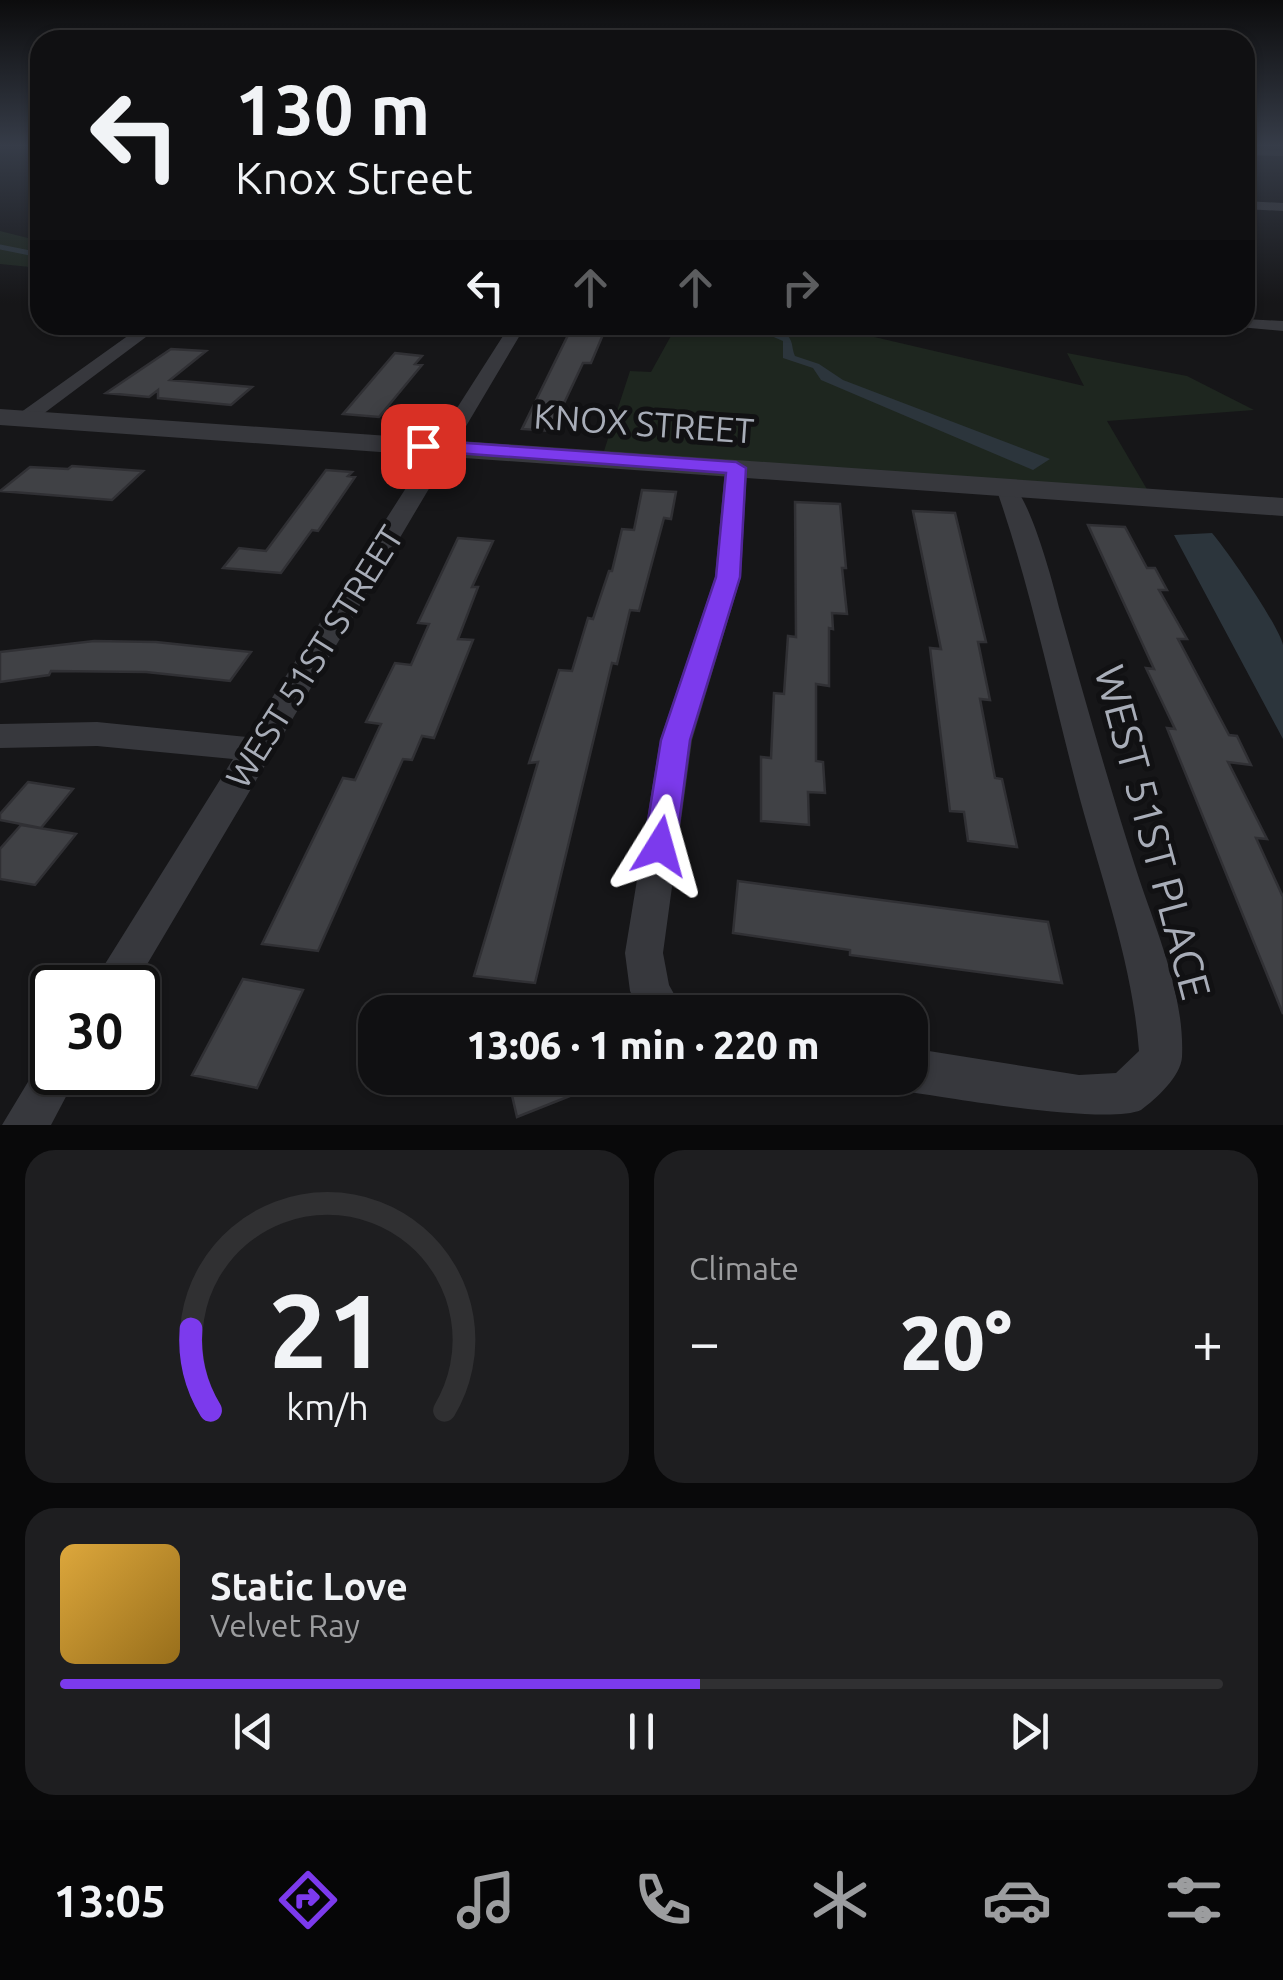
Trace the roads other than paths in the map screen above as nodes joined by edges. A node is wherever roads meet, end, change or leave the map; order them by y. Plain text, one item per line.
1 (1255, 205) edge
2 (1283, 206) edge
3 (1255, 325) edge
4 (1283, 326) edge
5 (139, 335) edge
6 (512, 335) edge
7 (12, 418) edge
8 (445, 447) junction
9 (736, 468) junction
10 (1007, 488) junction
11 (1283, 508) edge
12 (0, 736) edge
13 (258, 750) junction
14 (124, 965) edge
15 (653, 995) edge
16 (928, 1073) edge
17 (44, 1095) edge
18 (25, 1125) edge

1 - 2 street
3 - 4 street
5 - 7 street
6 - 8 street, WEST 51ST STREET
7 - 8 street, KNOX STREET
8 - 9 street, KNOX STREET
8 - 13 street, WEST 51ST STREET
9 - 10 street, KNOX STREET
9 - 15 street
10 - 11 street, KNOX STREET
10 - 16 street, WEST 51ST PLACE
12 - 13 street
13 - 14 street, WEST 51ST STREET
17 - 18 street

